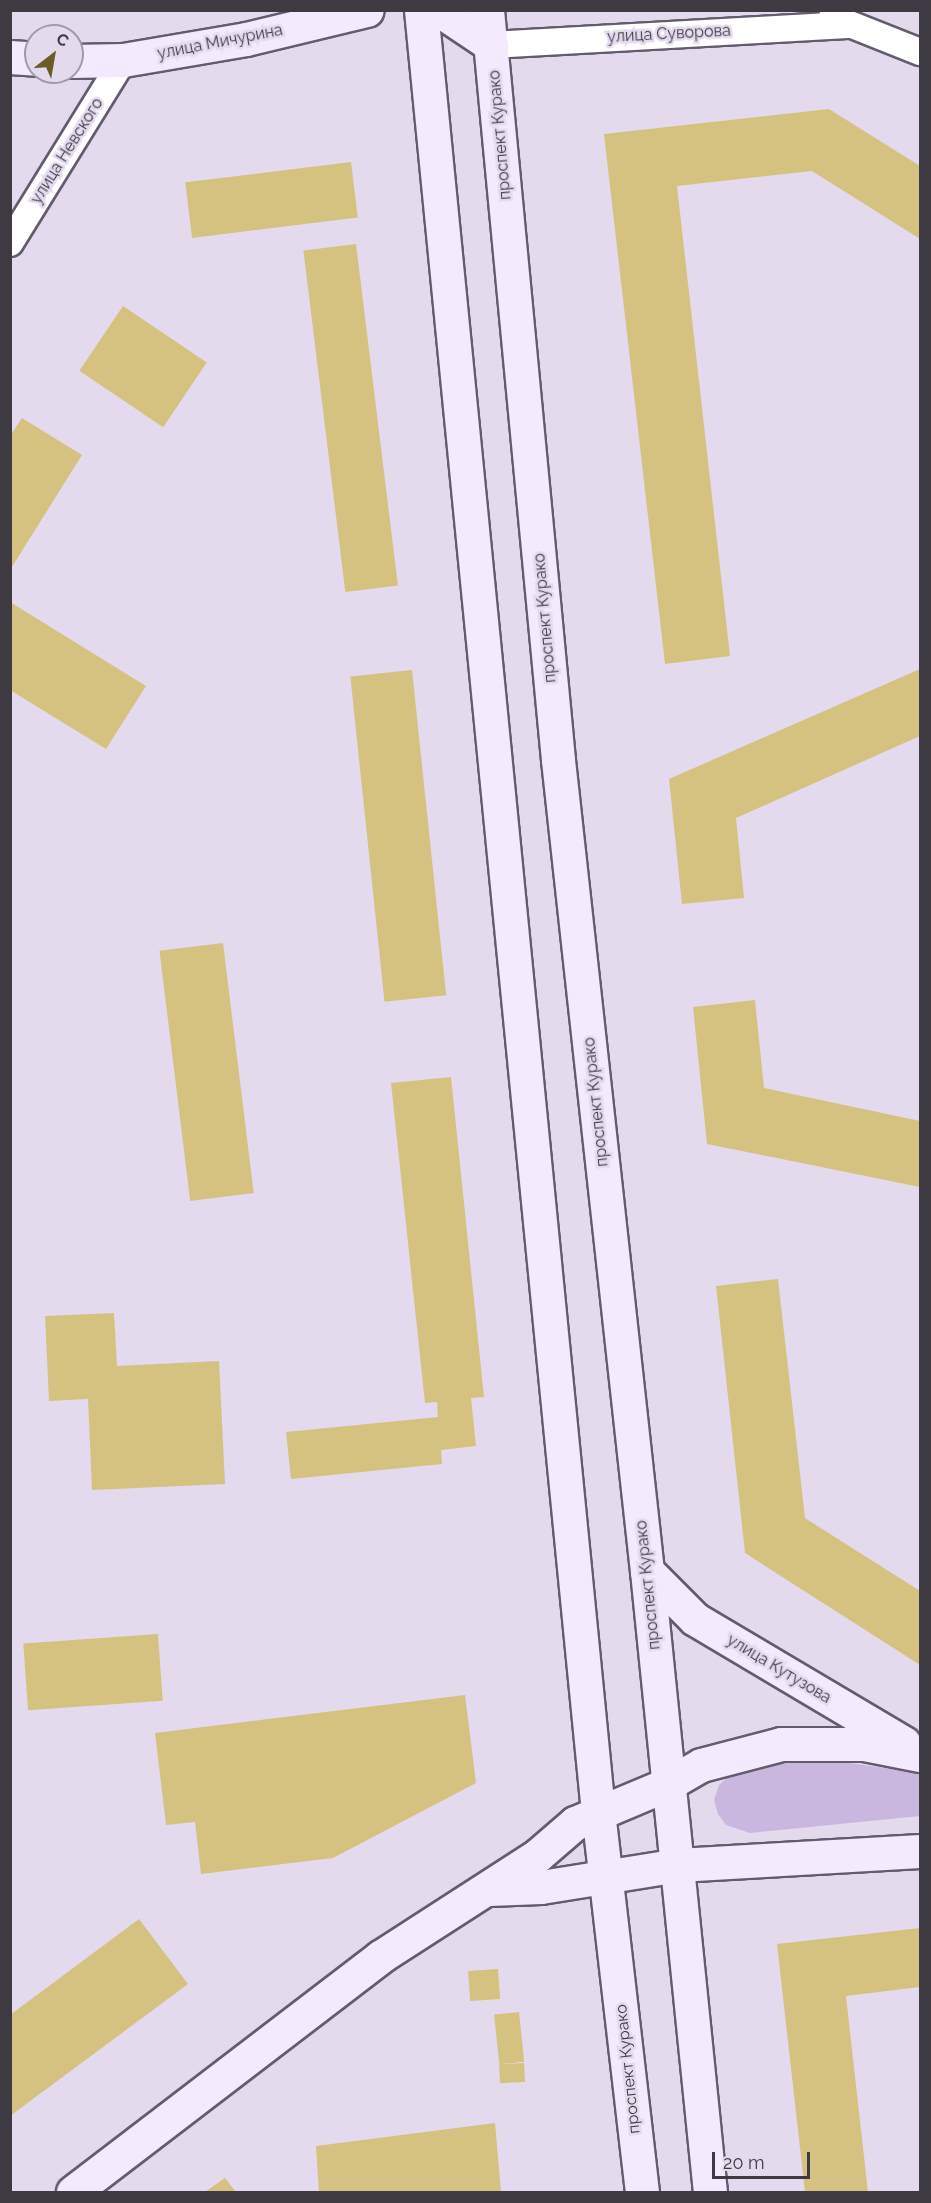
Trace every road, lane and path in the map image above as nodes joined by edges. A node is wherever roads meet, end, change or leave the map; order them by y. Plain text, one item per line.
1 (367, 10) edge
2 (421, 10) edge
3 (439, 10) edge
4 (487, 10) edge
5 (821, 10) edge
6 (847, 25) junction
7 (491, 45) junction
8 (921, 52) edge
9 (123, 60) junction
10 (84, 61) edge
11 (10, 243) edge
12 (647, 1571) junction
13 (921, 1754) edge
14 (668, 1784) junction
15 (598, 1812) junction
16 (921, 1851) edge
17 (678, 1865) junction
18 (606, 1874) junction
19 (489, 1888) junction
20 (74, 2193) edge
21 (642, 2193) edge
22 (710, 2193) edge

1 - 9 main road, улица Мичурина
2 - 15 main road, проспект Курако
3 - 7 main road
4 - 7 main road, проспект Курако
5 - 6 street, улица Суворова
6 - 7 street, улица Суворова
6 - 8 street, улица Суворова
7 - 12 main road, проспект Курако
9 - 10 main road, улица Мичурина
9 - 11 street, улица Невского
12 - 13 main road, улица Кутузова
12 - 14 main road, проспект Курако
13 - 14 main road
14 - 15 main road
14 - 17 main road, проспект Курако
15 - 18 main road, проспект Курако
15 - 19 main road
16 - 17 main road
17 - 18 main road
17 - 22 main road, проспект Курако
18 - 19 main road
18 - 21 main road, проспект Курако
19 - 20 main road

